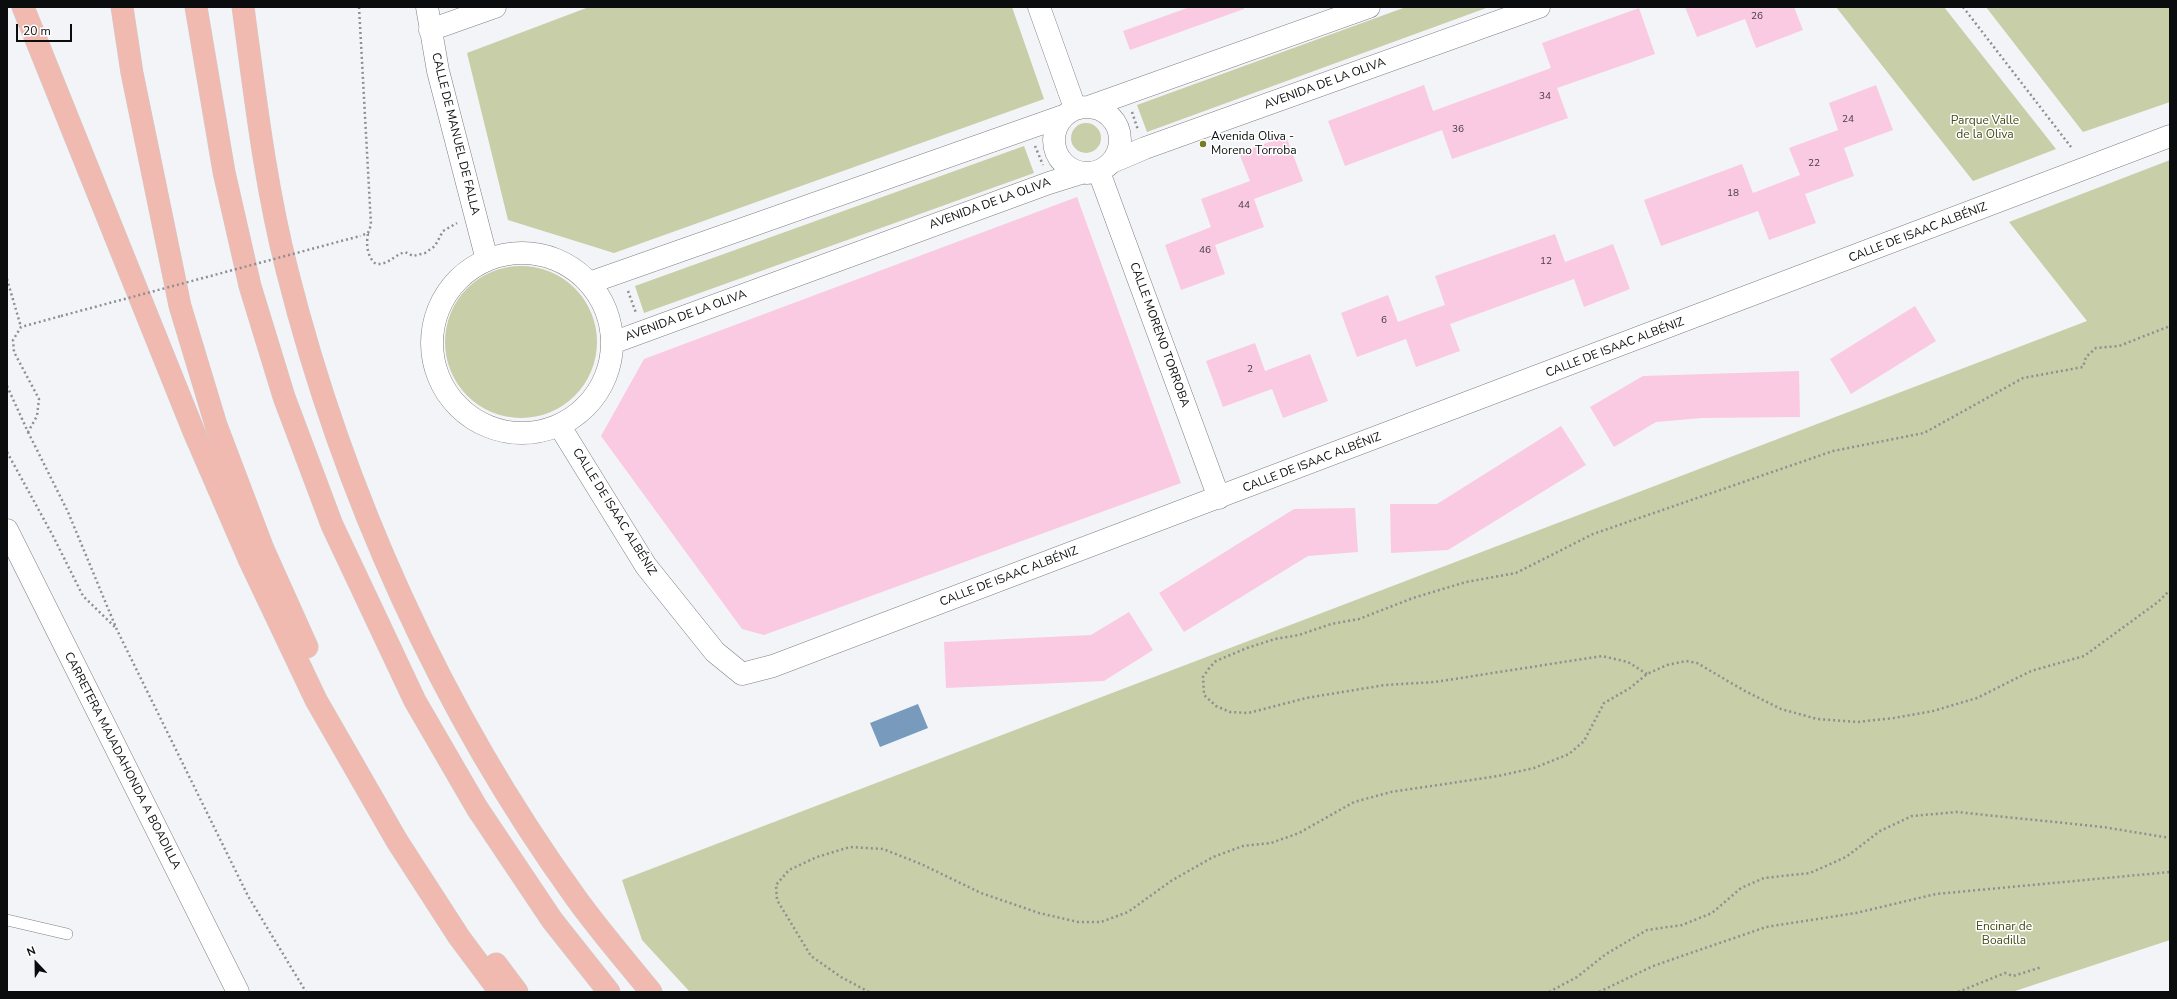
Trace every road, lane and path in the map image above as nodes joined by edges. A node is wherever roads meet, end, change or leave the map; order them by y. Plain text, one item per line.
1 (23, 7) edge
2 (122, 7) edge
3 (196, 7) edge
4 (243, 7) edge
5 (359, 7) edge
6 (427, 7) edge
7 (495, 7) edge
8 (1039, 7) edge
9 (1369, 7) edge
10 (1539, 7) edge
11 (1963, 7) edge
12 (430, 30) junction
13 (1126, 94) junction
14 (1076, 110) junction
15 (2170, 136) edge
16 (1034, 142) dead end
17 (2071, 147) dead end
18 (1145, 148) junction
19 (1043, 167) dead end
20 (1098, 169) junction
21 (462, 220) dead end
22 (368, 233) junction
23 (487, 260) junction
24 (7, 279) edge
25 (589, 283) junction
26 (627, 289) dead end
27 (636, 314) dead end
28 (2170, 326) edge
29 (21, 327) junction
30 (612, 344) junction
31 (7, 386) edge
32 (559, 425) junction
33 (28, 432) junction
34 (7, 452) edge
35 (1219, 498) junction
36 (7, 530) edge
37 (2170, 590) edge
38 (117, 630) junction
39 (1647, 674) junction
40 (2170, 838) edge
41 (2170, 872) edge
42 (7, 920) edge
43 (67, 934) dead end
44 (2042, 967) dead end
45 (238, 992) edge
46 (306, 992) edge
47 (500, 992) edge
48 (517, 992) edge
49 (609, 992) edge
50 (650, 992) edge
51 (869, 992) edge
52 (1549, 992) edge
53 (1599, 992) edge
54 (1958, 992) edge

1 - 47 highway
2 - 48 highway
3 - 49 highway
4 - 50 highway
5 - 22 path
6 - 12 street, CALLE DE MANUEL DE FALLA
7 - 12 street
8 - 14 street
9 - 13 street
10 - 18 street, AVENIDA DE LA OLIVA
11 - 17 path
12 - 23 street, CALLE DE MANUEL DE FALLA
13 - 14 street
13 - 18 path
14 - 20 street
14 - 20 street
14 - 25 street
15 - 35 street, CALLE DE ISAAC ALBÉNIZ
16 - 19 path
18 - 20 street, AVENIDA DE LA OLIVA
20 - 30 street, AVENIDA DE LA OLIVA
20 - 35 street, CALLE MORENO TORROBA
21 - 22 path
22 - 29 path, bridge
23 - 25 street, AVENIDA DE LA OLIVA
23 - 32 street, AVENIDA DE LA OLIVA
24 - 29 path
25 - 30 street, AVENIDA DE LA OLIVA
26 - 27 path
28 - 39 path
29 - 33 path
30 - 32 street, AVENIDA DE LA OLIVA
31 - 33 path
32 - 35 street, CALLE DE ISAAC ALBÉNIZ
33 - 38 path
34 - 38 path
36 - 45 street, CARRETERA MAJADAHONDA A BOADILLA
37 - 39 path
38 - 46 path
39 - 51 path
40 - 52 path
41 - 53 path
42 - 43 lane
44 - 54 path

